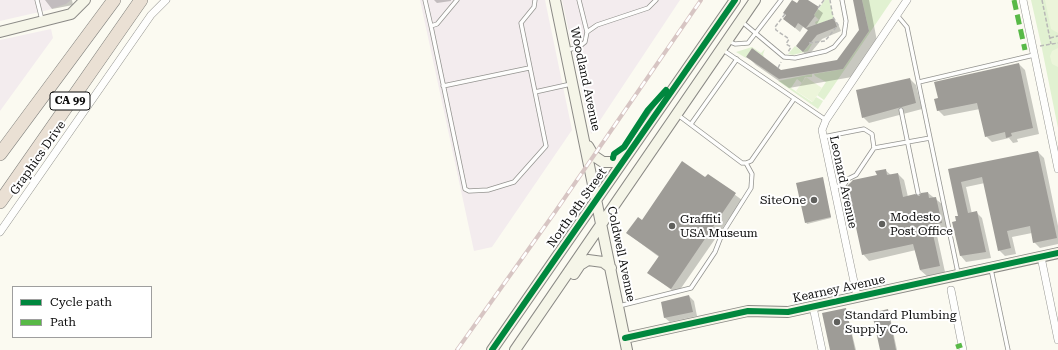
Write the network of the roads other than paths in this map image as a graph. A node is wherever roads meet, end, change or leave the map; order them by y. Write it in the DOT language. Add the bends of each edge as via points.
graph roads {
  1 [pos="37,0"];
  2 [pos="114,0"];
  3 [pos="141,0"];
  4 [pos="166,0"];
  5 [pos="425,0"];
  6 [pos="457,0"];
  7 [pos="535,0"];
  8 [pos="555,0"];
  9 [pos="579,0"];
  10 [pos="656,0"];
  11 [pos="735,0"];
  12 [pos="756,0"];
  13 [pos="781,0"];
  14 [pos="842,0"];
  15 [pos="907,0"];
  16 [pos="1023,0"];
  17 [pos="82,1"];
  18 [pos="897,15"];
  19 [pos="741,21"];
  20 [pos="42,22"];
  21 [pos="431,26"];
  22 [pos="0,32"];
  23 [pos="587,32"];
  24 [pos="756,34"];
  25 [pos="724,45"];
  26 [pos="566,50"];
  27 [pos="1034,55"];
  28 [pos="737,59"];
  29 [pos="529,68"];
  30 [pos="918,82"];
  31 [pos="573,84"];
  32 [pos="443,86"];
  33 [pos="535,92"];
  34 [pos="794,99"];
  35 [pos="901,110"];
  36 [pos="676,114"];
  37 [pos="826,120"];
  38 [pos="650,123"];
  39 [pos="691,124"];
  40 [pos="584,137"];
  41 [pos="822,137"];
  42 [pos="930,138"];
  43 [pos="907,142"];
  44 [pos="874,148"];
  45 [pos="0,154"];
  46 [pos="746,163"];
  47 [pos="589,164"];
  48 [pos="1058,169"];
  49 [pos="833,188"];
  50 [pos="918,193"];
  51 [pos="596,199"];
  52 [pos="0,202"];
  53 [pos="602,223"];
  54 [pos="0,232"];
  55 [pos="1058,252"];
  56 [pos="1041,257"];
  57 [pos="991,267"];
  58 [pos="611,268"];
  59 [pos="958,275"];
  60 [pos="951,290"];
  61 [pos="857,296"];
  62 [pos="548,302"];
  63 [pos="618,306"];
  64 [pos="813,307"];
  65 [pos="625,338"];
  66 [pos="1058,340"];
  67 [pos="492,350"];
  68 [pos="515,350"];
  69 [pos="627,350"];
  70 [pos="822,350"];
  71 [pos="963,350"];
  72 [pos="1008,350"];
  1 -- 20 [label="lane"];
  2 -- 45 [label="highway, CA 99"];
  3 -- 52 [label="highway, CA 99"];
  4 -- 54 [label="street, Graphics Drive" via="151,15"];
  5 -- 21 [label="lane"];
  6 -- 21 [label="lane" via="438,24"];
  7 -- 29 [label="lane" via="534,7 521,21"];
  8 -- 26 [label="street, Woodland Avenue"];
  9 -- 23 [label="lane"];
  10 -- 23 [label="lane" via="648,8 597,25"];
  11 -- 38 [label="street, North 9th Street"];
  12 -- 19 [label="street"];
  13 -- 24 [label="lane"];
  14 -- 24 [label="lane" via="846,21 844,35 834,47 826,51 794,58 784,57"];
  15 -- 18 [label="street, Leonard Avenue"];
  16 -- 27 [label="street"];
  17 -- 20 [label="street" via="71,14"];
  18 -- 30 [label="lane" via="907,27"];
  18 -- 37 [label="street, Leonard Avenue"];
  19 -- 24 [label="lane"];
  19 -- 25 [label="street"];
  20 -- 22 [label="street"];
  21 -- 32 [label="lane"];
  23 -- 26 [label="lane" via="585,42 579,47"];
  24 -- 25 [label="lane" via="748,43"];
  25 -- 28 [label="lane"];
  25 -- 36 [label="street"];
  26 -- 31 [label="street, Woodland Avenue"];
  27 -- 30 [label="lane"];
  27 -- 48 [label="street"];
  28 -- 34 [label="lane"];
  28 -- 39 [label="lane"];
  29 -- 32 [label="lane"];
  29 -- 33 [label="lane"];
  30 -- 42 [label="lane"];
  31 -- 33 [label="lane"];
  31 -- 40 [label="street, Woodland Avenue"];
  32 -- 33 [label="lane" via="465,189 470,191 488,190 514,182 543,152 546,146"];
  34 -- 37 [label="lane"];
  34 -- 46 [label="lane" via="751,161"];
  35 -- 43 [label="lane"];
  36 -- 39 [label="lane"];
  36 -- 53 [label="street"];
  37 -- 41 [label="street, Leonard Avenue"];
  38 -- 40 [label="street" via="625,153 612,162 603,162 594,156"];
  38 -- 51 [label="street, North 9th Street"];
  39 -- 46 [label="lane" via="742,163"];
  40 -- 47 [label="street, Woodland Avenue"];
  41 -- 44 [label="lane" via="864,129 872,134"];
  41 -- 49 [label="street, Leonard Avenue"];
  42 -- 43 [label="lane"];
  42 -- 59 [label="lane"];
  43 -- 44 [label="lane"];
  43 -- 50 [label="lane"];
  44 -- 49 [label="lane" via="856,175 848,179 844,185"];
  46 -- 63 [label="lane" via="752,174 751,188 722,234 715,252 691,288"];
  47 -- 51 [label="street, Coldwell Avenue"];
  49 -- 61 [label="street, Leonard Avenue"];
  51 -- 53 [label="street, Coldwell Avenue"];
  51 -- 67 [label="street, North 9th Street"];
  53 -- 58 [label="street, Coldwell Avenue"];
  53 -- 62 [label="street"];
  55 -- 56 [label="street, Kearney Avenue"];
  56 -- 57 [label="street, Kearney Avenue"];
  56 -- 66 [label="street"];
  57 -- 59 [label="street, Kearney Avenue"];
  57 -- 72 [label="lane"];
  58 -- 62 [label="street" via="599,260 585,261 558,297"];
  58 -- 63 [label="street, Coldwell Avenue"];
  59 -- 61 [label="street, Kearney Avenue"];
  60 -- 71 [label="street"];
  61 -- 64 [label="street, Kearney Avenue"];
  62 -- 68 [label="street"];
  63 -- 65 [label="street, Coldwell Avenue"];
  64 -- 65 [label="street, Kearney Avenue" via="782,312 748,311"];
  64 -- 70 [label="street"];
  65 -- 69 [label="street, Coldwell Avenue"];
}
